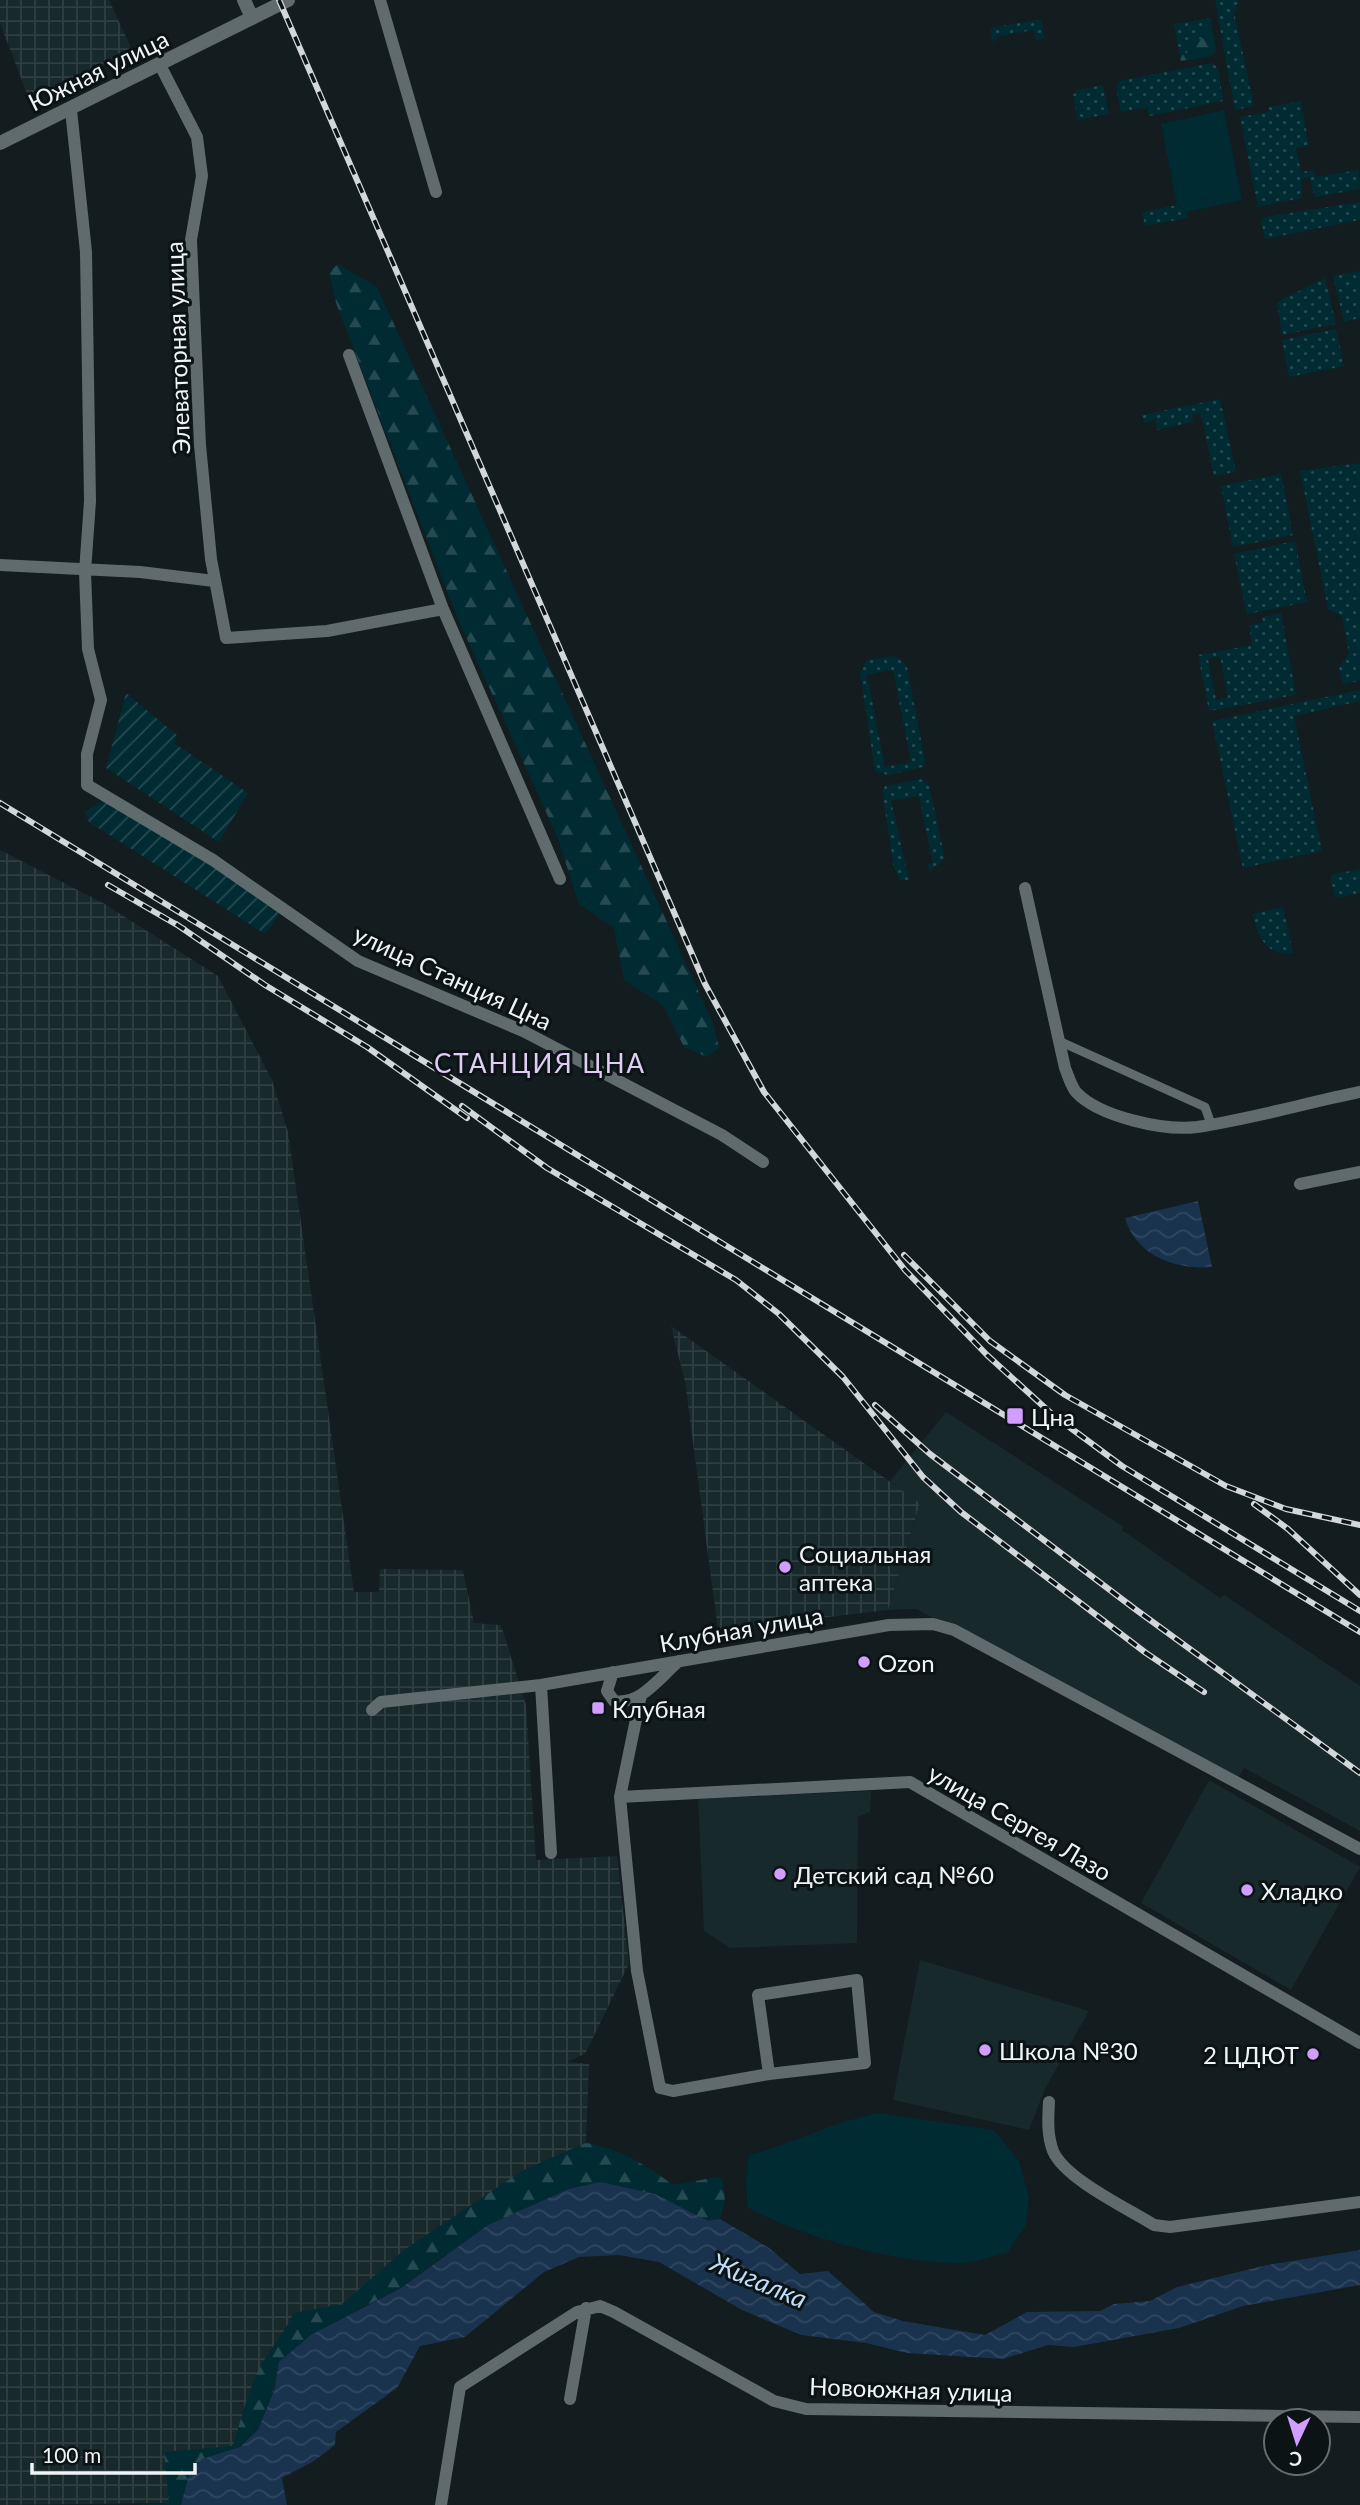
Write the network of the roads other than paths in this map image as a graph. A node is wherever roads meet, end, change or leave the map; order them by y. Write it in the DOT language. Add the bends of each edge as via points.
graph roads {
  1 [pos="244,0"];
  2 [pos="288,0"];
  3 [pos="380,0"];
  4 [pos="253,18"];
  5 [pos="160,65"];
  6 [pos="71,110"];
  7 [pos="0,143"];
  8 [pos="436,192"];
  9 [pos="349,355"];
  10 [pos="0,565"];
  11 [pos="85,572"];
  12 [pos="214,580"];
  13 [pos="443,608"];
  14 [pos="560,879"];
  15 [pos="1025,888"];
  16 [pos="1059,1041"];
  17 [pos="1360,1092"];
  18 [pos="1211,1124"];
  19 [pos="763,1162"];
  20 [pos="1360,1172"];
  21 [pos="1300,1184"];
  22 [pos="680,1661"];
  23 [pos="613,1672"];
  24 [pos="541,1685"];
  25 [pos="641,1695"];
  26 [pos="372,1710"];
  27 [pos="620,1797"];
  28 [pos="1360,1849"];
  29 [pos="551,1853"];
  30 [pos="1360,2043"];
  31 [pos="769,2074"];
  32 [pos="1049,2102"];
  33 [pos="1360,2202"];
  34 [pos="586,2308"];
  35 [pos="570,2399"];
  36 [pos="1360,2417"];
  37 [pos="441,2505"];
  1 -- 4 [label="street"];
  2 -- 4 [label="street, Южная улица"];
  3 -- 8 [label="street"];
  4 -- 5 [label="street, Южная улица"];
  5 -- 6 [label="street, Южная улица"];
  5 -- 12 [label="street, Элеваторная улица" via="197,137 202,176 191,240 200,445"];
  6 -- 7 [label="street, Южная улица"];
  6 -- 11 [label="street, улица Станция Цна" via="86,252 90,501"];
  9 -- 13 [label="street"];
  10 -- 11 [label="street"];
  11 -- 12 [label="street"];
  11 -- 19 [label="street, улица Станция Цна" via="88,649 102,700 85,771 90,789 213,860 358,961 523,1031 722,1135"];
  12 -- 13 [label="street, Элеваторная улица" via="226,638 327,631"];
  13 -- 14 [label="street"];
  15 -- 16 [label="street"];
  16 -- 18 [label="street" via="1205,1107"];
  16 -- 18 [label="street" via="1074,1090 1090,1104 1162,1126"];
  17 -- 18 [label="street"];
  20 -- 21 [label="street"];
  22 -- 23 [label="street, Клубная улица"];
  22 -- 25 [label="street"];
  22 -- 28 [label="street, Клубная улица" via="889,1625 943,1627"];
  23 -- 24 [label="street, Клубная улица"];
  23 -- 25 [label="street" via="607,1691 614,1701 627,1703"];
  24 -- 26 [label="street, Клубная улица" via="381,1702"];
  24 -- 29 [label="street"];
  25 -- 27 [label="street"];
  27 -- 30 [label="street, улица Сергея Лазо" via="910,1782"];
  27 -- 31 [label="street" via="637,1971 660,2088 673,2091"];
  31 -- 31 [label="street" via="864,2063 857,1980 758,1995"];
  32 -- 33 [label="street" via="1048,2130 1053,2151 1064,2168 1154,2225 1170,2227"];
  34 -- 35 [label="street"];
  34 -- 36 [label="street, Новоюжная улица" via="600,2306 614,2312 775,2401 806,2409"];
  34 -- 37 [label="street" via="460,2387"];
}
